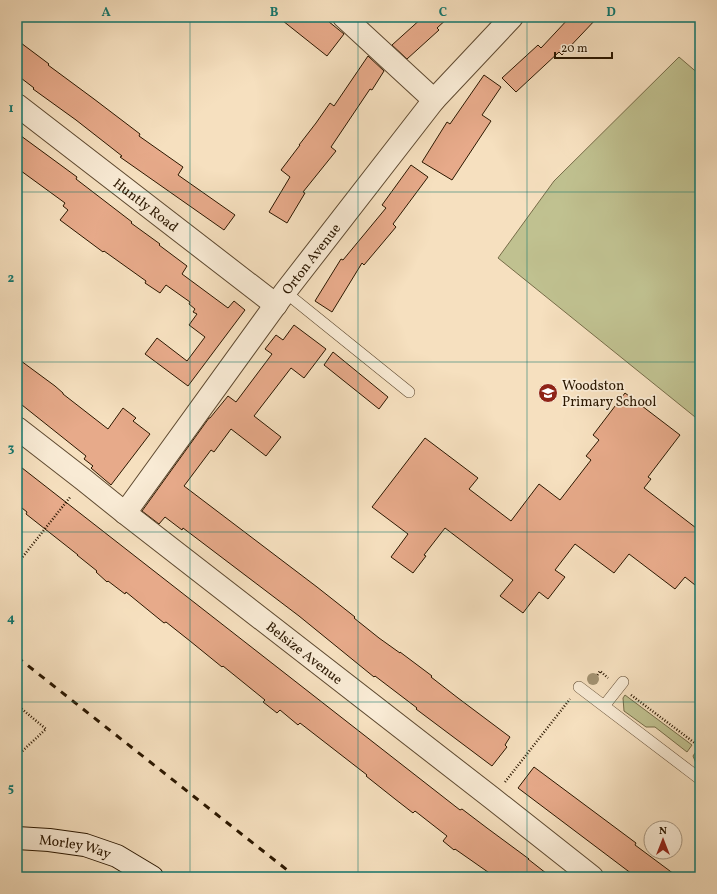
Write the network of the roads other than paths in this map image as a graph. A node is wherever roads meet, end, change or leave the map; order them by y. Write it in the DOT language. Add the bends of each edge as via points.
graph roads {
  1 [pos="344,17"];
  2 [pos="512,17"];
  3 [pos="434,100"];
  4 [pos="17,105"];
  5 [pos="280,298"];
  6 [pos="409,392"];
  7 [pos="17,428"];
  8 [pos="125,513"];
  9 [pos="621,684"];
  10 [pos="579,687"];
  11 [pos="604,706"];
  12 [pos="700,779"];
  13 [pos="17,838"];
  14 [pos="152,877"];
  15 [pos="592,877"];
  1 -- 3 [label="street"];
  2 -- 3 [label="street, Orton Avenue"];
  3 -- 5 [label="street, Orton Avenue"];
  4 -- 5 [label="street, Huntly Road"];
  5 -- 6 [label="lane"];
  5 -- 8 [label="street, Orton Avenue"];
  7 -- 8 [label="street, Belsize Avenue"];
  8 -- 15 [label="street, Belsize Avenue"];
  9 -- 11 [label="lane"];
  10 -- 11 [label="lane"];
  11 -- 12 [label="lane"];
  13 -- 14 [label="street, Morley Way" via="85,845 117,856"];
}
